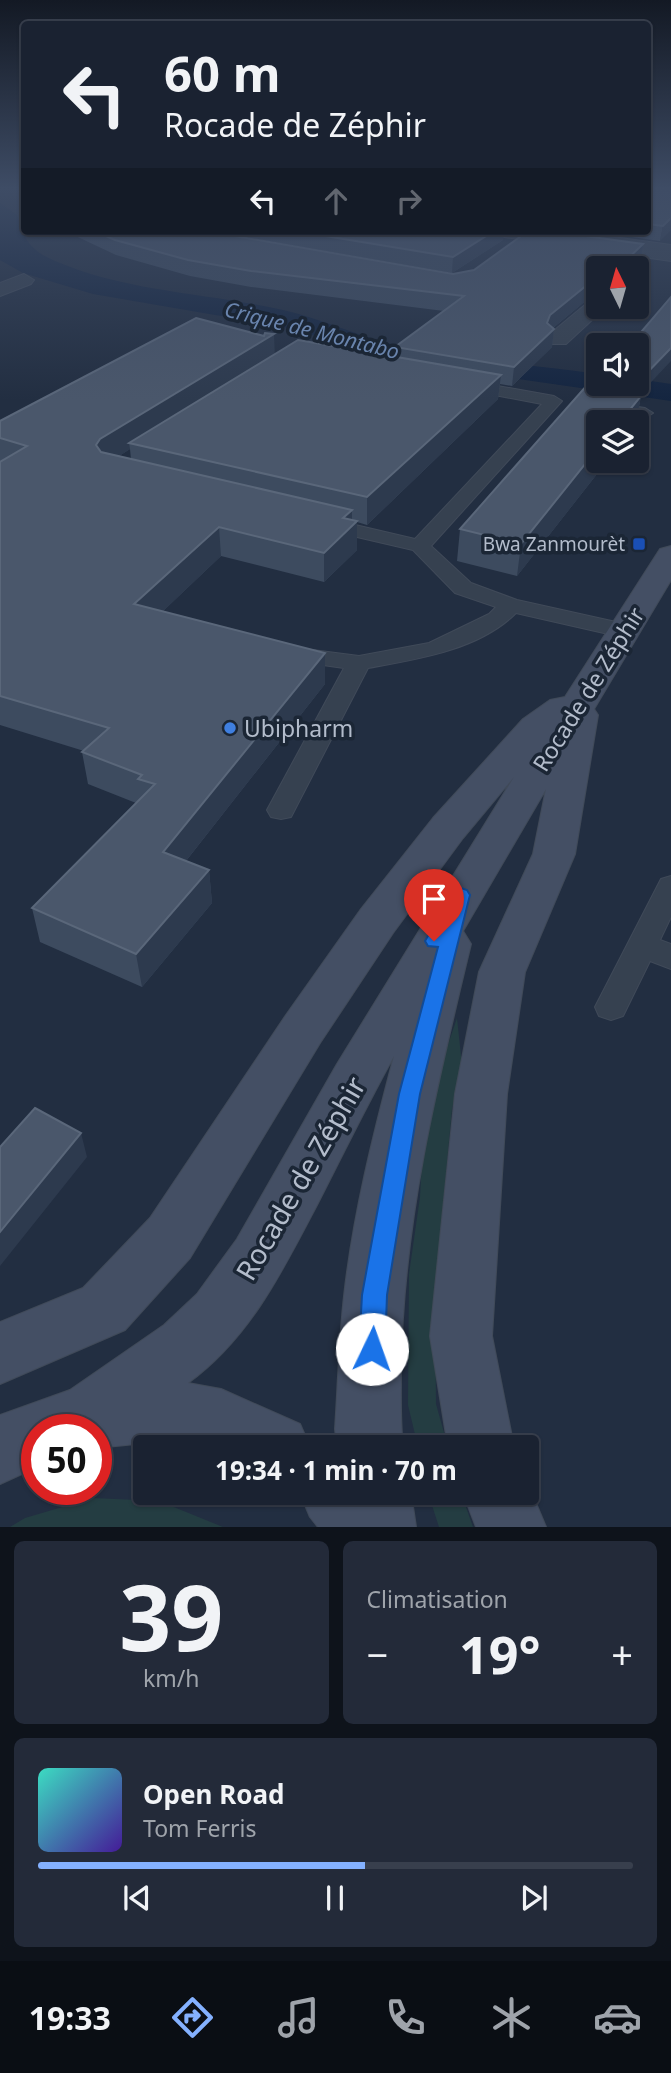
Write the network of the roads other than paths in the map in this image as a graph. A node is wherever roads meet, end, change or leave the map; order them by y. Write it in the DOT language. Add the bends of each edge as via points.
graph roads {
  1 [pos="24,280"];
  2 [pos="0,290"];
  3 [pos="586,314"];
  4 [pos="558,338"];
  5 [pos="445,381"];
  6 [pos="567,402"];
  7 [pos="624,410"];
  8 [pos="299,517"];
  9 [pos="419,546"];
  10 [pos="671,555"];
  11 [pos="511,605"];
  12 [pos="626,631"];
  13 [pos="266,647"];
  14 [pos="359,663"];
  15 [pos="585,693"];
  16 [pos="281,810"];
  17 [pos="671,887"];
  18 [pos="461,895"];
  19 [pos="657,951"];
  20 [pos="611,1007"];
  21 [pos="0,1353"];
  22 [pos="77,1414"];
  23 [pos="112,1417"];
  24 [pos="250,1435"];
  25 [pos="369,1435"];
  26 [pos="479,1435"];
  27 [pos="21,1442"];
  28 [pos="0,1451"];
  29 [pos="344,1505"];
  30 [pos="378,1505"];
  31 [pos="502,1505"];
  32 [pos="362,1527"];
  33 [pos="381,1527"];
  34 [pos="511,1527"];
  1 -- 2 [label="street"];
  3 -- 4 [label="street"];
  5 -- 6 [label="lane"];
  6 -- 7 [label="lane"];
  6 -- 9 [label="lane"];
  8 -- 9 [label="lane"];
  9 -- 11 [label="lane" via="463,588"];
  10 -- 12 [label="main road, Rocade de Zéphir"];
  11 -- 12 [label="lane"];
  11 -- 14 [label="lane" via="497,619 435,649"];
  12 -- 15 [label="main road, Rocade de Zéphir"];
  13 -- 14 [label="lane"];
  14 -- 16 [label="lane"];
  15 -- 18 [label="main road, Rocade de Zéphir"];
  15 -- 21 [label="main road" via="536,727 448,828 377,921 170,1238 104,1309"];
  15 -- 26 [label="main road" via="554,854 502,972 481,1094 461,1336"];
  17 -- 19 [label="lane"];
  18 -- 22 [label="main road, Rocade de Zéphir" via="258,1259 218,1315 186,1347"];
  18 -- 25 [label="main road, Rocade de Zéphir" via="410,1094 387,1215 374,1295"];
  19 -- 20 [label="lane"];
  23 -- 24 [label="main road" via="156,1410 220,1421"];
  27 -- 28 [label="main road"];
  29 -- 32 [label="main road"];
  30 -- 33 [label="main road"];
  31 -- 34 [label="main road"];
}
